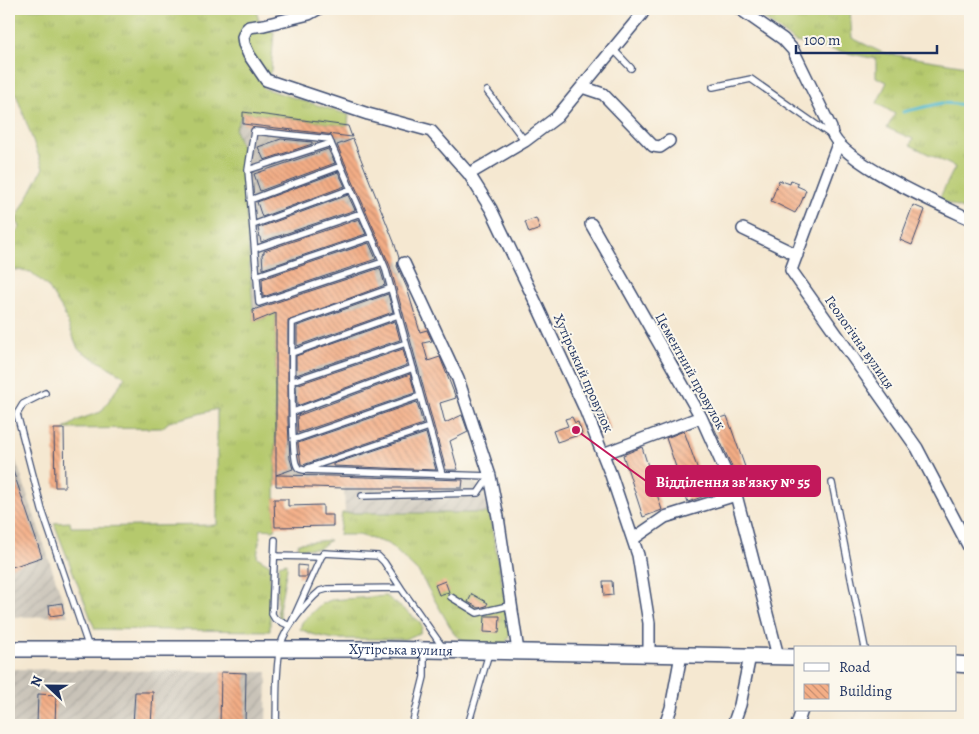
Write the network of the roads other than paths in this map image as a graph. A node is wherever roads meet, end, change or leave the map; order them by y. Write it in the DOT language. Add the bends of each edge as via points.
graph roads {
  1 [pos="318,9"];
  2 [pos="644,9"];
  3 [pos="740,9"];
  4 [pos="613,49"];
  5 [pos="631,68"];
  6 [pos="582,87"];
  7 [pos="713,87"];
  8 [pos="487,91"];
  9 [pos="834,139"];
  10 [pos="525,141"];
  11 [pos="669,141"];
  12 [pos="331,143"];
  13 [pos="341,166"];
  14 [pos="248,170"];
  15 [pos="469,174"];
  16 [pos="351,189"];
  17 [pos="250,200"];
  18 [pos="362,213"];
  19 [pos="970,219"];
  20 [pos="591,224"];
  21 [pos="253,225"];
  22 [pos="744,229"];
  23 [pos="372,237"];
  24 [pos="255,249"];
  25 [pos="797,255"];
  26 [pos="383,262"];
  27 [pos="404,263"];
  28 [pos="256,276"];
  29 [pos="391,288"];
  30 [pos="398,315"];
  31 [pos="406,343"];
  32 [pos="292,353"];
  33 [pos="413,368"];
  34 [pos="292,382"];
  35 [pos="45,393"];
  36 [pos="420,396"];
  37 [pos="293,412"];
  38 [pos="701,417"];
  39 [pos="428,427"];
  40 [pos="294,440"];
  41 [pos="603,454"];
  42 [pos="304,470"];
  43 [pos="442,474"];
  44 [pos="490,476"];
  45 [pos="832,483"];
  46 [pos="736,495"];
  47 [pos="362,496"];
  48 [pos="633,539"];
  49 [pos="274,540"];
  50 [pos="970,548"];
  51 [pos="274,556"];
  52 [pos="320,557"];
  53 [pos="402,588"];
  54 [pos="451,597"];
  55 [pos="512,605"];
  56 [pos="290,626"];
  57 [pos="865,646"];
  58 [pos="9,649"];
  59 [pos="90,650"];
  60 [pos="280,650"];
  61 [pos="424,650"];
  62 [pos="445,651"];
  63 [pos="489,651"];
  64 [pos="518,651"];
  65 [pos="649,654"];
  66 [pos="681,654"];
  67 [pos="750,656"];
  68 [pos="778,656"];
  69 [pos="794,656"];
  70 [pos="956,664"];
  71 [pos="970,665"];
  72 [pos="801,712"];
  73 [pos="276,725"];
  74 [pos="412,725"];
  75 [pos="468,725"];
  76 [pos="665,725"];
  77 [pos="733,725"];
  78 [pos="797,725"];
  1 -- 15 [label="street, Хутірський провулок" via="246,30 244,44 266,80 431,131"];
  2 -- 4 [label="street"];
  3 -- 9 [label="street" via="793,50"];
  4 -- 5 [label="lane"];
  4 -- 6 [label="street"];
  6 -- 10 [label="street" via="557,117"];
  6 -- 11 [label="street" via="603,94 653,146 660,147"];
  7 -- 9 [label="lane" via="751,79"];
  8 -- 10 [label="lane"];
  9 -- 19 [label="street" via="854,158 911,192"];
  9 -- 25 [label="street, Геологічна вулиця"];
  10 -- 15 [label="street"];
  12 -- 13 [label="lane"];
  12 -- 14 [label="lane"];
  12 -- 14 [label="lane" via="329,139 254,131"];
  13 -- 16 [label="lane"];
  13 -- 17 [label="lane"];
  14 -- 17 [label="lane"];
  15 -- 41 [label="street, Хутірський провулок" via="491,210 535,300"];
  16 -- 18 [label="lane"];
  16 -- 21 [label="lane"];
  17 -- 21 [label="lane"];
  18 -- 23 [label="lane"];
  18 -- 24 [label="lane"];
  20 -- 38 [label="street, Цементний провулок"];
  21 -- 24 [label="lane"];
  22 -- 25 [label="street"];
  23 -- 26 [label="lane"];
  23 -- 28 [label="lane"];
  24 -- 28 [label="lane"];
  25 -- 50 [label="street, Геологічна вулиця" via="791,270 918,448"];
  26 -- 28 [label="lane" via="259,303"];
  26 -- 29 [label="lane"];
  27 -- 44 [label="street" via="458,379"];
  29 -- 30 [label="lane"];
  29 -- 32 [label="lane" via="292,322"];
  30 -- 31 [label="lane"];
  30 -- 32 [label="lane"];
  31 -- 33 [label="lane"];
  31 -- 34 [label="lane"];
  32 -- 34 [label="lane"];
  33 -- 36 [label="lane"];
  33 -- 37 [label="lane"];
  34 -- 37 [label="lane"];
  35 -- 59 [label="lane" via="23,404 17,414 42,510"];
  36 -- 39 [label="lane"];
  36 -- 40 [label="lane"];
  37 -- 40 [label="lane"];
  38 -- 41 [label="street"];
  38 -- 46 [label="street, Цементний провулок"];
  39 -- 42 [label="lane"];
  39 -- 43 [label="lane"];
  40 -- 42 [label="lane" via="296,465"];
  41 -- 48 [label="street, Хутірський провулок"];
  42 -- 43 [label="lane"];
  43 -- 44 [label="lane"];
  44 -- 47 [label="lane" via="478,493"];
  44 -- 55 [label="street"];
  45 -- 57 [label="lane"];
  46 -- 48 [label="street" via="665,517"];
  46 -- 68 [label="street, Цементний провулок"];
  48 -- 65 [label="street, Хутірський провулок" via="648,624"];
  49 -- 51 [label="lane"];
  51 -- 52 [label="lane"];
  51 -- 56 [label="lane" via="272,614"];
  52 -- 53 [label="lane" via="324,553 378,556"];
  52 -- 56 [label="lane"];
  53 -- 56 [label="lane" via="327,588 320,591"];
  53 -- 62 [label="lane"];
  54 -- 55 [label="lane" via="477,613"];
  55 -- 64 [label="street"];
  56 -- 60 [label="lane"];
  58 -- 59 [label="main road, Хутірська вулиця"];
  59 -- 60 [label="main road, Хутірська вулиця"];
  60 -- 61 [label="main road, Хутірська вулиця"];
  60 -- 73 [label="lane"];
  61 -- 62 [label="main road, Хутірська вулиця"];
  61 -- 74 [label="lane" via="424,677"];
  62 -- 63 [label="main road, Хутірська вулиця"];
  63 -- 64 [label="main road, Хутірська вулиця"];
  63 -- 75 [label="lane"];
  64 -- 65 [label="main road, Хутірська вулиця"];
  65 -- 66 [label="main road, Хутірська вулиця"];
  66 -- 67 [label="main road, Хутірська вулиця"];
  66 -- 76 [label="street"];
  67 -- 68 [label="main road, Хутірська вулиця"];
  67 -- 77 [label="street"];
  68 -- 69 [label="main road, Хутірська вулиця"];
  70 -- 71 [label="main road"];
  72 -- 78 [label="street"];
}
